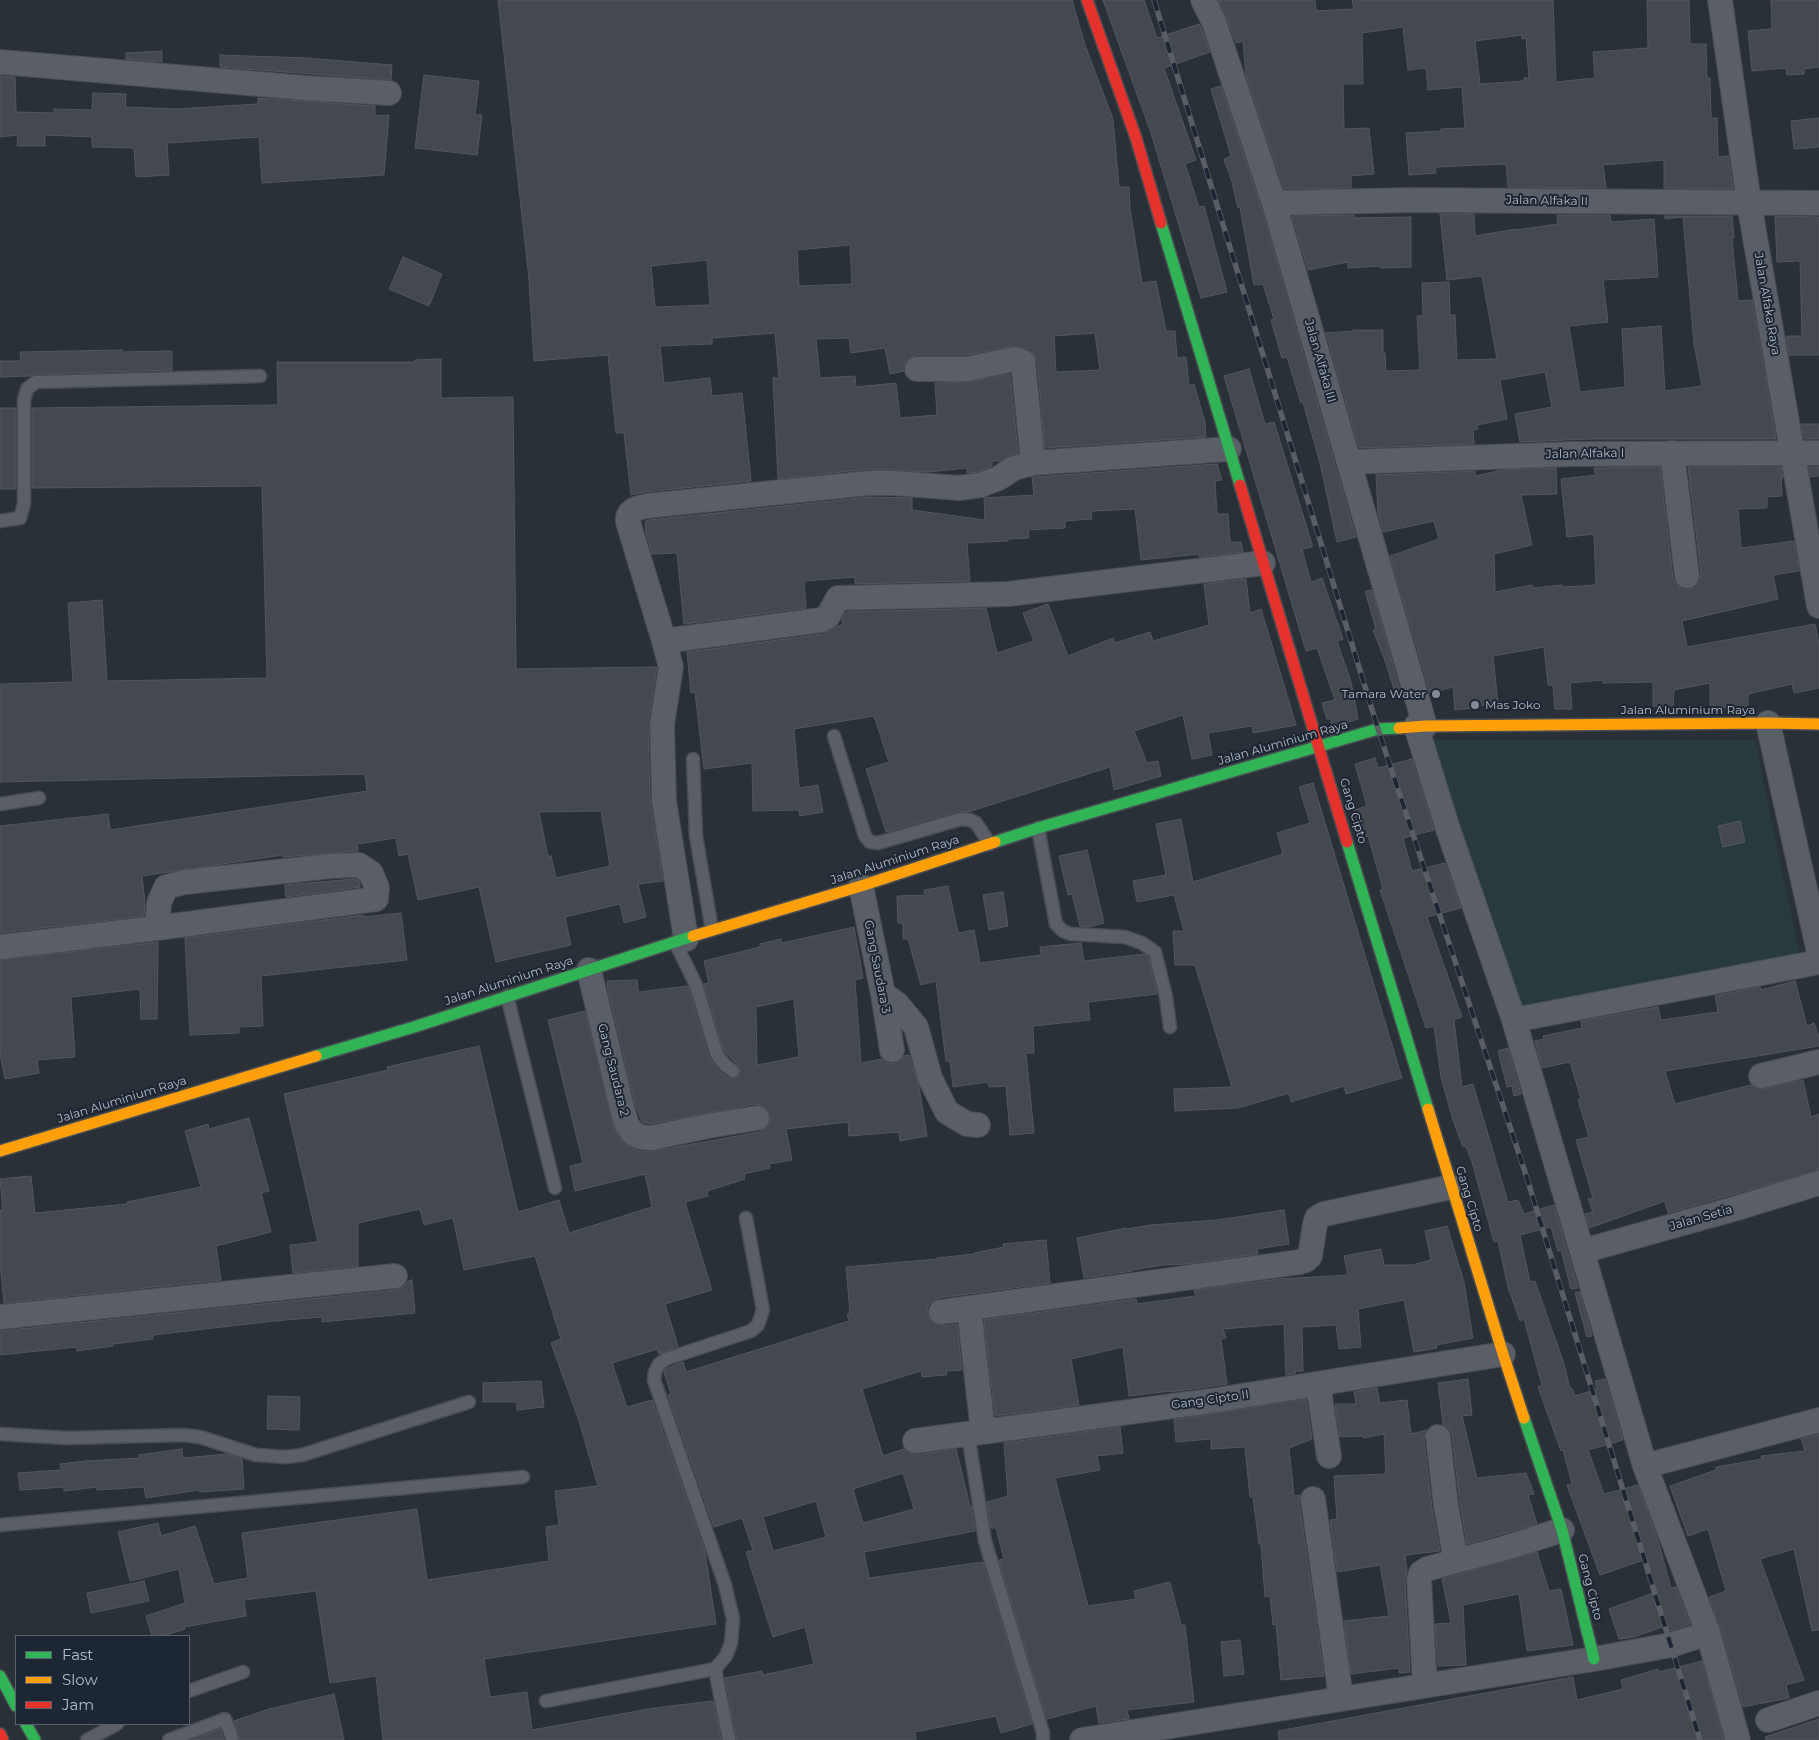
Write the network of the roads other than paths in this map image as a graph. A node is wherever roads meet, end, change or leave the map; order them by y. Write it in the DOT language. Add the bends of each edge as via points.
graph roads {
  1 [pos="1087,0"];
  2 [pos="1203,0"];
  3 [pos="1720,0"];
  4 [pos="0,62"];
  5 [pos="389,93"];
  6 [pos="1748,203"];
  7 [pos="1819,203"];
  8 [pos="1274,204"];
  9 [pos="917,369"];
  10 [pos="260,376"];
  11 [pos="1229,449"];
  12 [pos="1672,453"];
  13 [pos="1794,453"];
  14 [pos="1819,453"];
  15 [pos="1350,462"];
  16 [pos="1033,463"];
  17 [pos="0,521"];
  18 [pos="1263,562"];
  19 [pos="1688,576"];
  20 [pos="1819,606"];
  21 [pos="664,641"];
  22 [pos="1768,723"];
  23 [pos="1819,724"];
  24 [pos="1421,726"];
  25 [pos="834,736"];
  26 [pos="1320,747"];
  27 [pos="694,759"];
  28 [pos="39,798"];
  29 [pos="0,804"];
  30 [pos="1038,828"];
  31 [pos="990,844"];
  32 [pos="861,886"];
  33 [pos="1816,927"];
  34 [pos="157,928"];
  35 [pos="712,930"];
  36 [pos="681,940"];
  37 [pos="0,947"];
  38 [pos="1819,952"];
  39 [pos="1819,962"];
  40 [pos="589,970"];
  41 [pos="883,994"];
  42 [pos="506,996"];
  43 [pos="1514,1020"];
  44 [pos="1170,1026"];
  45 [pos="892,1050"];
  46 [pos="1819,1062"];
  47 [pos="733,1071"];
  48 [pos="1761,1076"];
  49 [pos="757,1118"];
  50 [pos="978,1125"];
  51 [pos="0,1151"];
  52 [pos="1819,1183"];
  53 [pos="1451,1187"];
  54 [pos="555,1188"];
  55 [pos="746,1218"];
  56 [pos="1583,1251"];
  57 [pos="395,1276"];
  58 [pos="970,1308"];
  59 [pos="941,1312"];
  60 [pos="0,1317"];
  61 [pos="1503,1354"];
  62 [pos="1318,1384"];
  63 [pos="469,1402"];
  64 [pos="1819,1420"];
  65 [pos="975,1433"];
  66 [pos="0,1434"];
  67 [pos="1438,1438"];
  68 [pos="915,1441"];
  69 [pos="1329,1456"];
  70 [pos="1646,1466"];
  71 [pos="523,1477"];
  72 [pos="1313,1499"];
  73 [pos="0,1525"];
  74 [pos="1562,1530"];
  75 [pos="1456,1560"];
  76 [pos="1708,1633"];
  77 [pos="1594,1659"];
  78 [pos="715,1669"];
  79 [pos="244,1672"];
  80 [pos="0,1676"];
  81 [pos="1426,1685"];
  82 [pos="190,1691"];
  83 [pos="1341,1698"];
  84 [pos="546,1701"];
  85 [pos="1819,1703"];
  86 [pos="15,1704"];
  87 [pos="1768,1720"];
  88 [pos="27,1725"];
  89 [pos="115,1725"];
  90 [pos="0,1734"];
  91 [pos="232,1737"];
  92 [pos="3,1740"];
  93 [pos="35,1740"];
  94 [pos="87,1740"];
  95 [pos="169,1740"];
  96 [pos="729,1740"];
  97 [pos="1043,1740"];
  98 [pos="1082,1740"];
  99 [pos="1738,1740"];
  1 -- 11 [label="main road, Gang Cipto" via="1136,138"];
  2 -- 8 [label="street, Jalan Alfaka III" via="1214,22"];
  3 -- 6 [label="street, Jalan Alfaka Raya"];
  4 -- 5 [label="street"];
  6 -- 7 [label="street, Jalan Alfaka II"];
  6 -- 8 [label="street, Jalan Alfaka II" via="1413,200"];
  6 -- 13 [label="street, Jalan Alfaka Raya"];
  8 -- 15 [label="street, Jalan Alfaka III"];
  9 -- 16 [label="street" via="967,369 1015,359 1023,362"];
  10 -- 17 [label="lane" via="36,382 27,389 24,400 24,504 20,518"];
  11 -- 16 [label="street"];
  11 -- 18 [label="main road, Gang Cipto"];
  12 -- 13 [label="street, Jalan Alfaka I"];
  12 -- 15 [label="street, Jalan Alfaka I"];
  12 -- 19 [label="street"];
  13 -- 14 [label="street, Jalan Alfaka I"];
  13 -- 20 [label="street, Jalan Alfaka Raya"];
  15 -- 24 [label="street, Jalan Alfaka III"];
  16 -- 21 [label="street" via="1014,468 981,485 959,488 869,483 635,509 628,516 628,522"];
  18 -- 21 [label="street" via="1008,594 838,598 828,616 821,620"];
  18 -- 26 [label="main road, Gang Cipto"];
  21 -- 36 [label="street" via="671,667 662,724 664,801"];
  22 -- 23 [label="main road, Jalan Aluminium Raya"];
  22 -- 24 [label="main road, Jalan Aluminium Raya"];
  22 -- 33 [label="street"];
  24 -- 26 [label="main road, Jalan Aluminium Raya" via="1378,729"];
  24 -- 43 [label="street, Jalan Alfaka III" via="1448,829"];
  25 -- 31 [label="lane" via="865,836 870,842 878,843 962,819 976,822"];
  26 -- 30 [label="main road, Jalan Aluminium Raya"];
  26 -- 53 [label="main road, Gang Cipto"];
  27 -- 35 [label="lane" via="696,836"];
  28 -- 29 [label="lane"];
  30 -- 31 [label="main road, Jalan Aluminium Raya"];
  30 -- 44 [label="lane" via="1056,924 1070,934 1125,937 1155,952"];
  31 -- 32 [label="main road, Jalan Aluminium Raya"];
  32 -- 35 [label="main road, Jalan Aluminium Raya"];
  32 -- 41 [label="street, Gang Saudara 3"];
  33 -- 38 [label="street"];
  34 -- 34 [label="street" via="376,899 377,888 371,873 359,865 185,882 166,887 159,903"];
  34 -- 37 [label="street"];
  35 -- 36 [label="main road, Jalan Aluminium Raya"];
  36 -- 40 [label="main road, Jalan Aluminium Raya"];
  36 -- 47 [label="lane" via="717,1055"];
  39 -- 43 [label="street"];
  40 -- 42 [label="main road, Jalan Aluminium Raya"];
  40 -- 49 [label="street, Gang Saudara 2" via="622,1108 633,1133 651,1138"];
  41 -- 45 [label="street, Gang Saudara 3"];
  41 -- 50 [label="street" via="897,1004 916,1027 930,1078 948,1112 966,1124"];
  42 -- 51 [label="main road, Jalan Aluminium Raya" via="404,1030"];
  42 -- 54 [label="lane"];
  43 -- 56 [label="street, Jalan Alfaka III"];
  46 -- 48 [label="street"];
  52 -- 56 [label="street, Jalan Setia"];
  53 -- 58 [label="street" via="1324,1214 1317,1218 1315,1224 1310,1256 1299,1262"];
  53 -- 61 [label="main road, Gang Cipto"];
  55 -- 78 [label="lane" via="763,1310 758,1325 751,1331 666,1360 655,1372 654,1380 725,1585 733,1619 731,1643 726,1656"];
  56 -- 70 [label="street, Jalan Alfaka III"];
  57 -- 60 [label="street"];
  58 -- 59 [label="street"];
  58 -- 65 [label="street"];
  61 -- 62 [label="street, Gang Cipto II"];
  61 -- 74 [label="main road, Gang Cipto"];
  62 -- 65 [label="street, Gang Cipto II"];
  62 -- 69 [label="street"];
  63 -- 66 [label="lane" via="302,1455 286,1457 256,1455 200,1437 183,1435 68,1438"];
  64 -- 70 [label="street"];
  65 -- 68 [label="street, Gang Cipto II"];
  65 -- 97 [label="lane" via="985,1541"];
  67 -- 75 [label="street"];
  70 -- 76 [label="street, Jalan Alfaka III"];
  71 -- 73 [label="lane"];
  72 -- 83 [label="street"];
  74 -- 75 [label="street"];
  74 -- 77 [label="main road, Gang Cipto"];
  75 -- 81 [label="street" via="1427,1569 1419,1580"];
  76 -- 77 [label="street" via="1671,1645"];
  76 -- 99 [label="street, Jalan Alfaka III"];
  77 -- 81 [label="street"];
  78 -- 84 [label="lane"];
  78 -- 96 [label="lane"];
  79 -- 82 [label="lane"];
  80 -- 86 [label="main road"];
  81 -- 83 [label="street"];
  83 -- 98 [label="street"];
  85 -- 87 [label="street"];
  88 -- 93 [label="main road"];
  89 -- 94 [label="lane"];
  90 -- 92 [label="main road"];
  91 -- 95 [label="lane" via="225,1719"];
}
